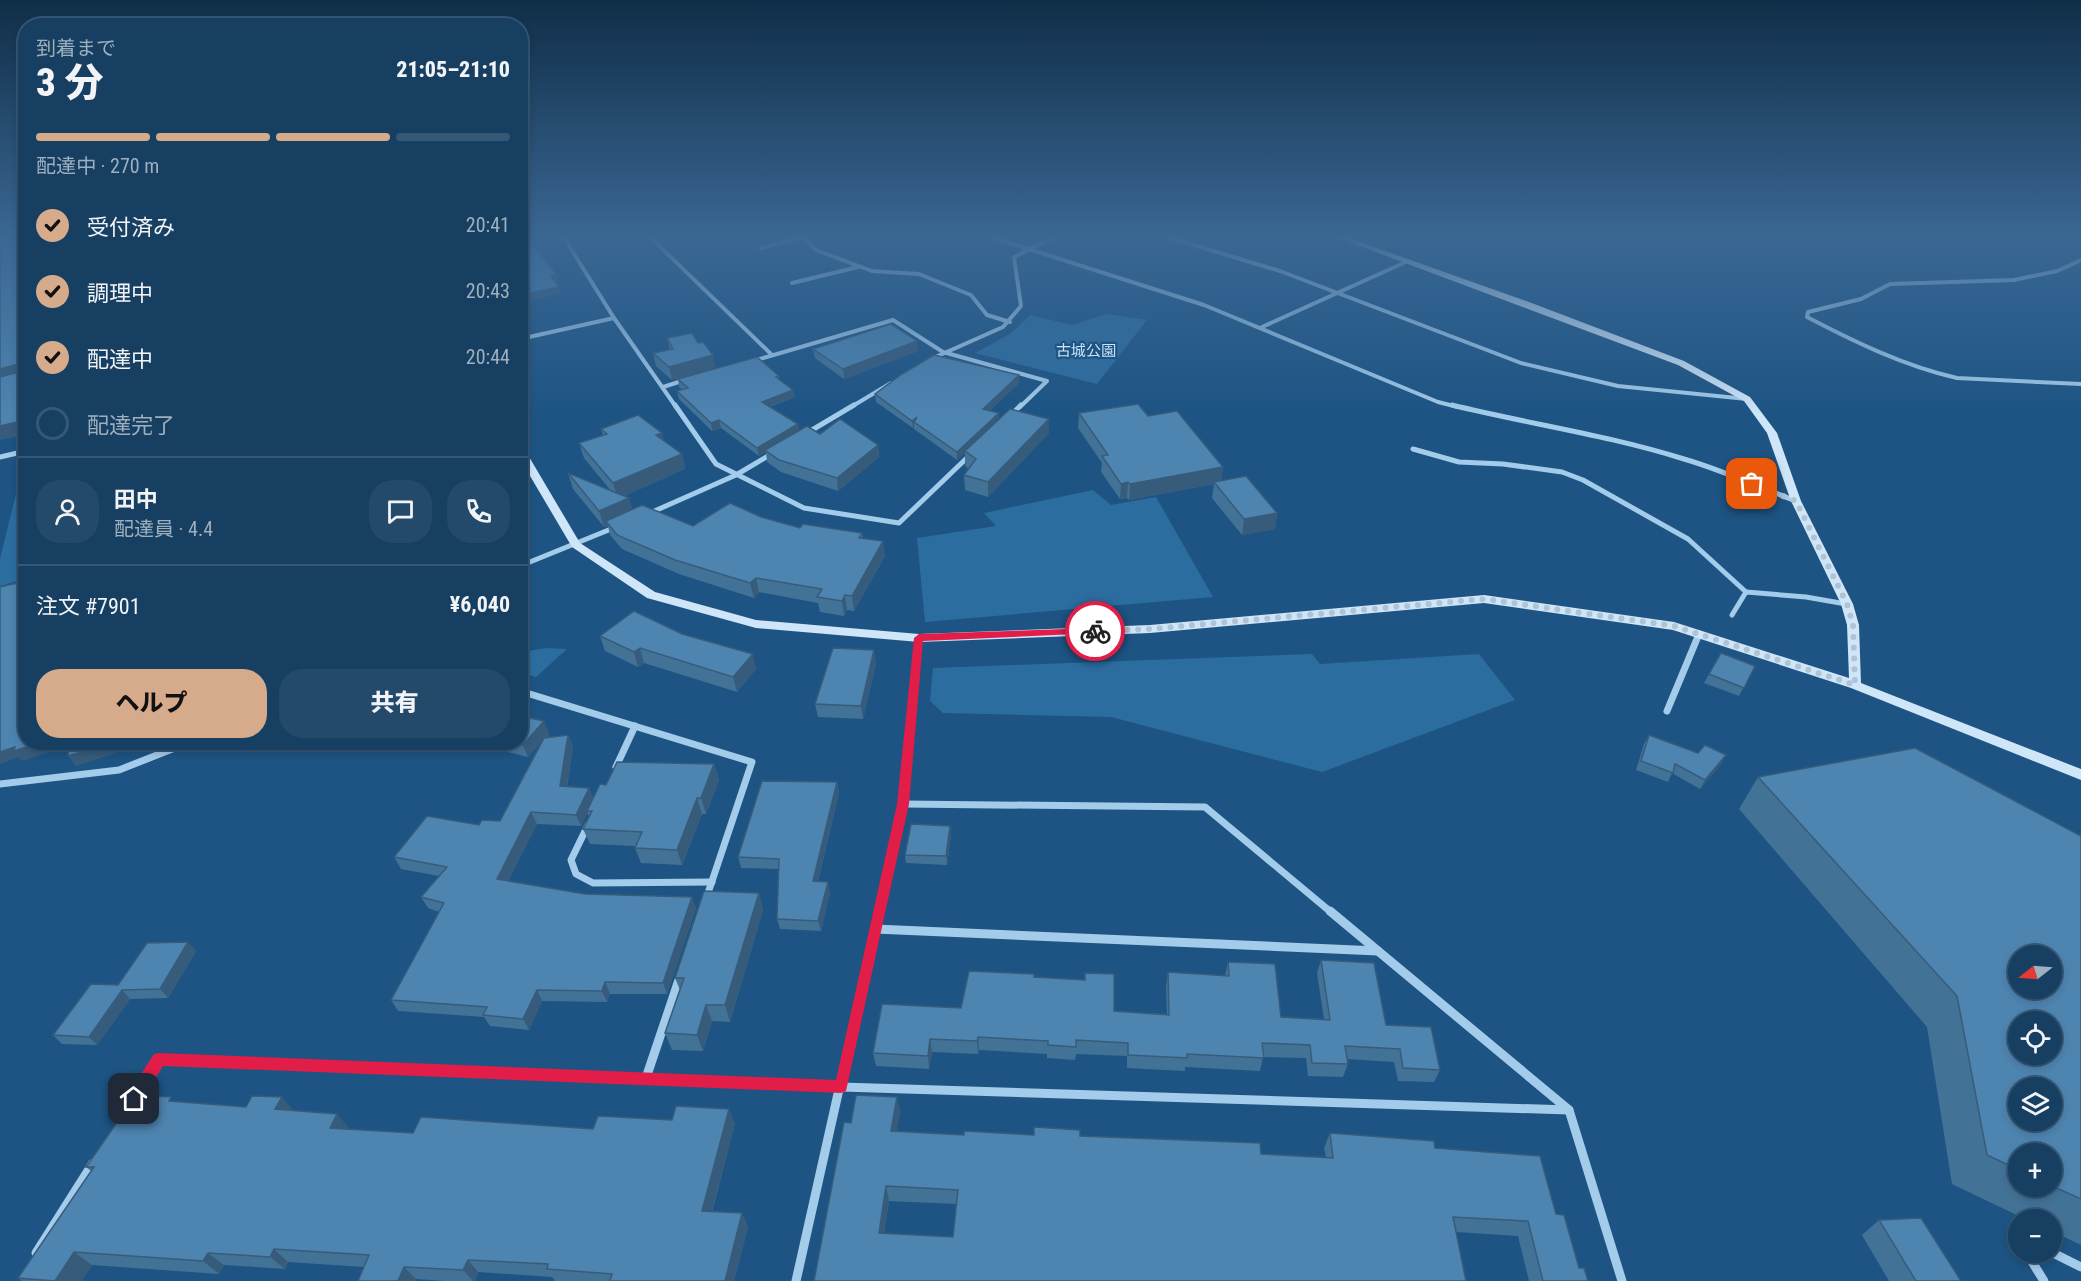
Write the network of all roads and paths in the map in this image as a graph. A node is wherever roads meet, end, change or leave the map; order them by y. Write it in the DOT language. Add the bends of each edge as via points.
graph roads {
  1 [pos="600,296"];
  2 [pos="712,296"];
  3 [pos="972,296"];
  4 [pos="1020,296"];
  5 [pos="1174,296"];
  6 [pos="1335,296"];
  7 [pos="1344,296"];
  8 [pos="1501,296"];
  9 [pos="1867,296"];
  10 [pos="614,318"];
  11 [pos="1010,322"];
  12 [pos="1262,327"];
  13 [pos="528,337"];
  14 [pos="943,352"];
  15 [pos="772,355"];
  16 [pos="750,361"];
  17 [pos="923,364"];
  18 [pos="696,377"];
  19 [pos="894,381"];
  20 [pos="2081,384"];
  21 [pos="663,387"];
  22 [pos="1747,399"];
  23 [pos="1006,420"];
  24 [pos="805,434"];
  25 [pos="1413,449"];
  26 [pos="776,451"];
  27 [pos="973,452"];
  28 [pos="18,453"];
  29 [pos="0,457"];
  30 [pos="528,464"];
  31 [pos="736,475"];
  32 [pos="1796,501"];
  33 [pos="640,517"];
  34 [pos="619,526"];
  35 [pos="576,545"];
  36 [pos="528,563"];
  37 [pos="1746,592"];
  38 [pos="1847,604"];
  39 [pos="1732,615"];
  40 [pos="1699,634"];
  41 [pos="919,638"];
  42 [pos="1855,685"];
  43 [pos="528,693"];
  44 [pos="1667,711"];
  45 [pos="635,726"];
  46 [pos="170,750"];
  47 [pos="2081,775"];
  48 [pos="610,778"];
  49 [pos="0,784"];
  50 [pos="903,804"];
  51 [pos="591,819"];
  52 [pos="711,882"];
  53 [pos="704,904"];
  54 [pos="875,930"];
  55 [pos="1378,951"];
  56 [pos="682,969"];
  57 [pos="646,1078"];
  58 [pos="841,1087"];
  59 [pos="127,1110"];
  60 [pos="1569,1110"];
  61 [pos="101,1150"];
  62 [pos="2062,1257"];
  63 [pos="31,1261"];
  64 [pos="2033,1263"];
  65 [pos="2081,1266"];
  66 [pos="796,1281"];
  67 [pos="1622,1281"];
  68 [pos="2044,1281"];
  1 -- 10 [label="street"];
  2 -- 15 [label="street"];
  3 -- 11 [label="street" via="987,315"];
  4 -- 11 [label="street" via="1021,306"];
  5 -- 12 [label="street"];
  6 -- 12 [label="street"];
  7 -- 22 [label="street" via="1521,363 1618,386"];
  8 -- 22 [label="street" via="1681,363"];
  9 -- 20 [label="street" via="1808,312 1807,317 1845,337 1939,375"];
  10 -- 13 [label="street"];
  10 -- 21 [label="street"];
  11 -- 14 [label="street"];
  12 -- 32 [label="street" via="1438,402 1685,459"];
  14 -- 15 [label="street" via="893,320"];
  14 -- 17 [label="street"];
  14 -- 23 [label="street" via="1047,381"];
  15 -- 16 [label="street"];
  18 -- 21 [label="street"];
  19 -- 24 [label="street"];
  21 -- 31 [label="street" via="716,464"];
  22 -- 32 [label="street" via="1772,433"];
  25 -- 37 [label="street" via="1459,462 1562,472 1583,480 1688,539"];
  26 -- 31 [label="street"];
  27 -- 31 [label="street" via="899,523 804,508"];
  28 -- 29 [label="street"];
  30 -- 35 [label="street"];
  31 -- 33 [label="street"];
  32 -- 38 [label="street"];
  34 -- 35 [label="street"];
  35 -- 36 [label="street"];
  35 -- 41 [label="street" via="651,595 756,624"];
  37 -- 38 [label="street"];
  37 -- 39 [label="street"];
  38 -- 42 [label="street" via="1853,625"];
  40 -- 41 [label="street" via="1674,626 1484,599 1150,629"];
  40 -- 42 [label="street"];
  40 -- 44 [label="street"];
  41 -- 50 [label="street"];
  42 -- 47 [label="street"];
  43 -- 45 [label="street"];
  45 -- 48 [label="street"];
  45 -- 52 [label="street" via="752,762"];
  46 -- 49 [label="street" via="119,770"];
  50 -- 54 [label="street"];
  50 -- 55 [label="street" via="1205,807"];
  51 -- 52 [label="street" via="571,860 576,873 593,883"];
  52 -- 53 [label="street"];
  54 -- 55 [label="street"];
  54 -- 58 [label="street"];
  55 -- 60 [label="street"];
  56 -- 57 [label="street"];
  57 -- 58 [label="street"];
  57 -- 59 [label="street" via="159,1059"];
  58 -- 60 [label="street"];
  58 -- 66 [label="street"];
  60 -- 67 [label="street"];
  61 -- 63 [label="street"];
  62 -- 65 [label="street"];
  64 -- 68 [label="street"];
}
